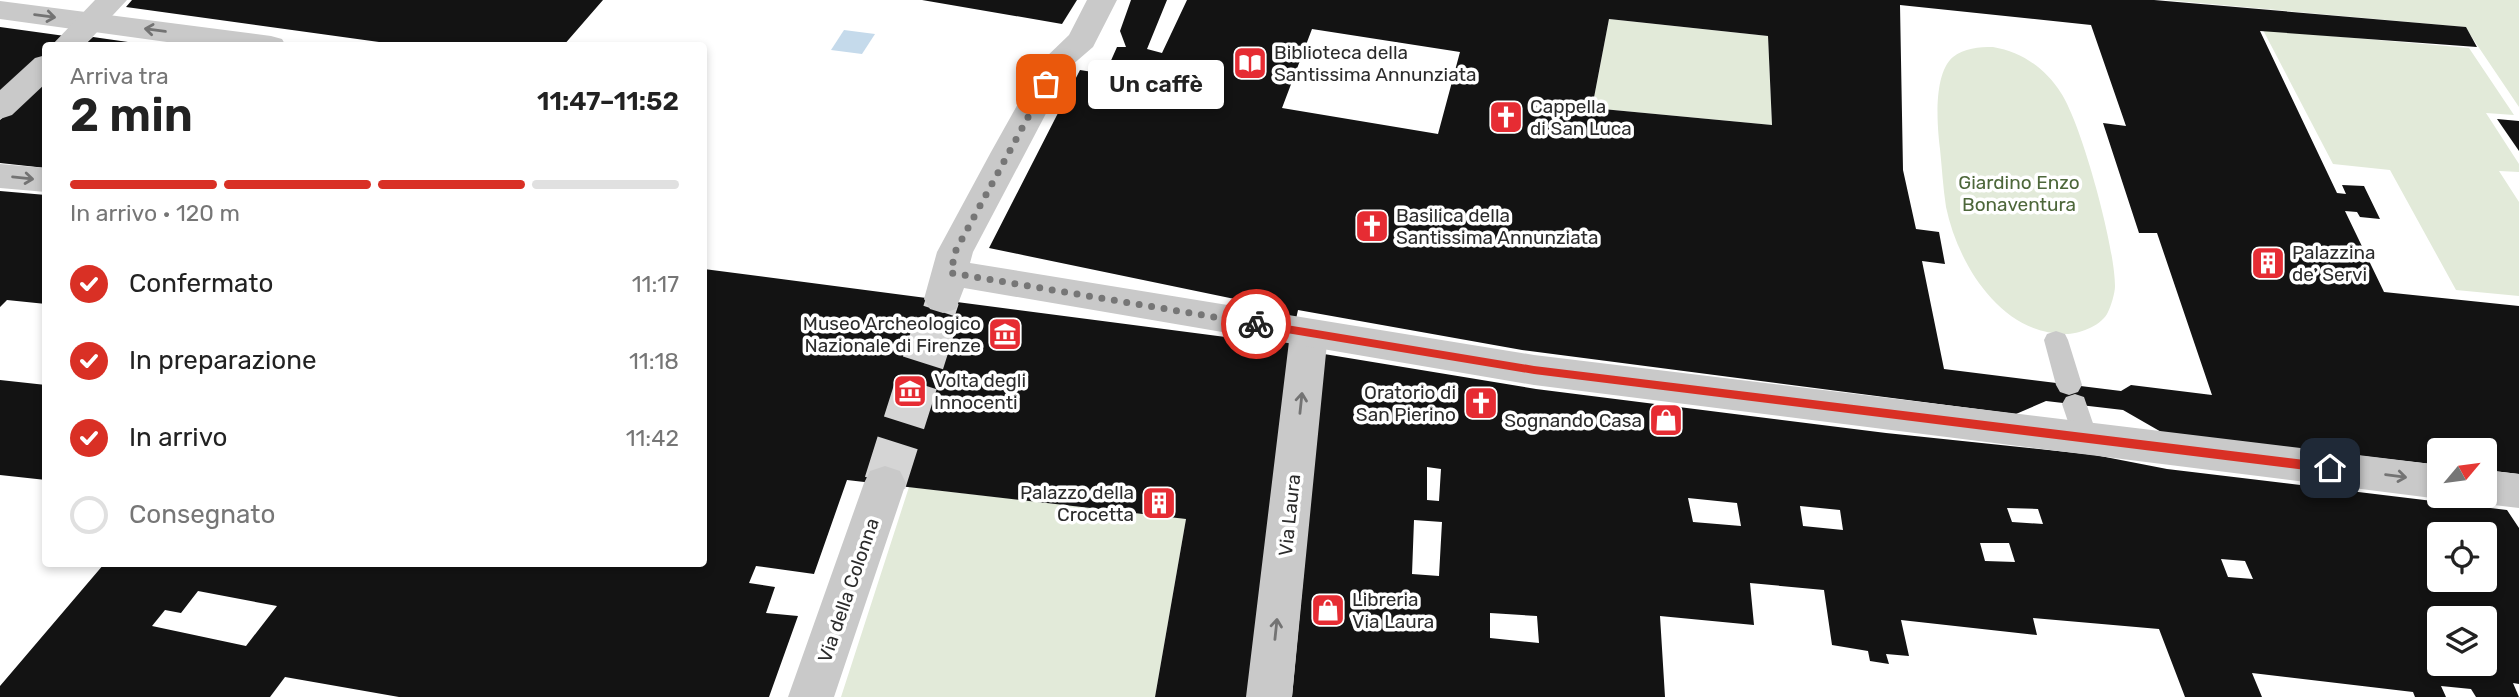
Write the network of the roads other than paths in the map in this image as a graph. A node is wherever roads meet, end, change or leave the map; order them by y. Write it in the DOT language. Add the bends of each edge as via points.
graph roads {
  1 [pos="1102,0"];
  2 [pos="0,10"];
  3 [pos="101,11"];
  4 [pos="70,42"];
  5 [pos="252,42"];
  6 [pos="42,69"];
  7 [pos="0,108"];
  8 [pos="0,176"];
  9 [pos="42,180"];
  10 [pos="1309,332"];
  11 [pos="2056,340"];
  12 [pos="2076,409"];
  13 [pos="2427,479"];
  14 [pos="885,483"];
  15 [pos="2497,489"];
  16 [pos="2519,492"];
  17 [pos="811,697"];
  18 [pos="1269,697"];
  1 -- 10 [label="street" via="1082,40 1058,61 955,252 947,286"];
  2 -- 3 [label="street, one-way"];
  3 -- 4 [label="street"];
  5 -- 3 [label="street, one-way"];
  6 -- 7 [label="street"];
  8 -- 9 [label="street, one-way"];
  10 -- 12 [label="street" via="1534,370"];
  18 -- 10 [label="street, Via Laura, one-way"];
  11 -- 12 [label="lane"];
  12 -- 13 [label="street, one-way"];
  14 -- 17 [label="street, Via della Colonna"];
  15 -- 16 [label="street"];
}
